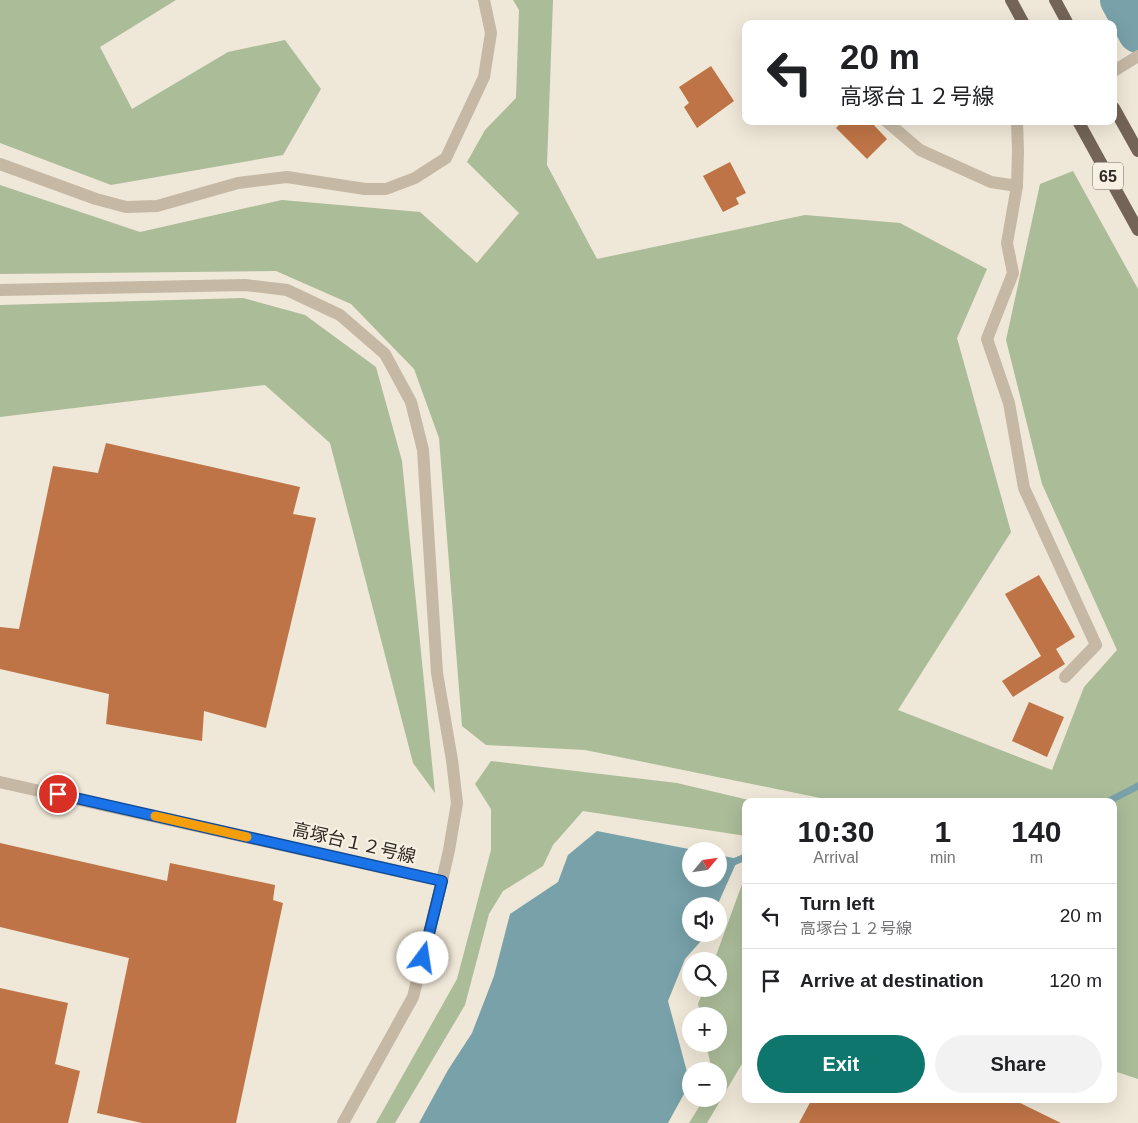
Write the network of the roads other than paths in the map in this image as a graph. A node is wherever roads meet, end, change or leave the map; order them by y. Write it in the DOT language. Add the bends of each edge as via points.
graph roads {
  1 [pos="484,0"];
  2 [pos="1011,0"];
  3 [pos="1055,0"];
  4 [pos="1022,20"];
  5 [pos="1066,20"];
  6 [pos="1138,56"];
  7 [pos="1117,69"];
  8 [pos="1117,113"];
  9 [pos="891,125"];
  10 [pos="1017,125"];
  11 [pos="1080,125"];
  12 [pos="1138,151"];
  13 [pos="0,164"];
  14 [pos="1017,186"];
  15 [pos="1138,230"];
  16 [pos="0,290"];
  17 [pos="1065,677"];
  18 [pos="0,782"];
  19 [pos="442,881"];
  20 [pos="343,1123"];
  1 -- 13 [label="street" via="491,33 484,77 446,158 415,178 386,189 365,189 287,177 238,183 157,206 126,207"];
  2 -- 4 [label="main road"];
  3 -- 5 [label="main road"];
  6 -- 7 [label="street"];
  8 -- 12 [label="main road, 65"];
  9 -- 14 [label="street" via="920,150 991,182"];
  10 -- 14 [label="street"];
  11 -- 15 [label="main road, 65"];
  14 -- 17 [label="street" via="1007,243 1013,273 987,339 1009,403 1024,488 1096,645"];
  16 -- 19 [label="street" via="245,285 287,290 340,315 385,354 411,402 423,450 437,673 456,803"];
  18 -- 19 [label="street, 高塚台１２号線"];
  19 -- 20 [label="street" via="413,997"];
}
